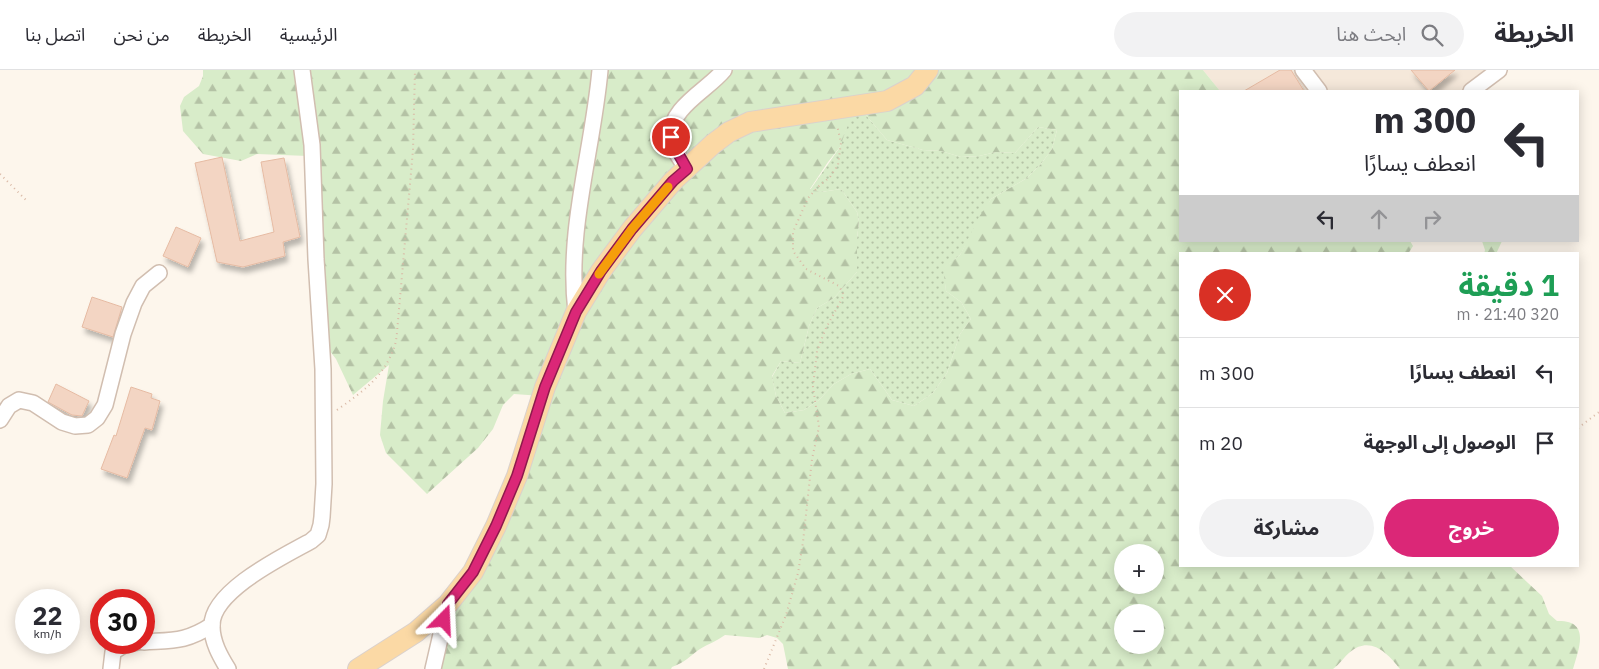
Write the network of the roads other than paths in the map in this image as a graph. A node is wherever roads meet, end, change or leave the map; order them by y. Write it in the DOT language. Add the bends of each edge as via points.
graph roads {
  1 [pos="302,70"];
  2 [pos="600,70"];
  3 [pos="724,70"];
  4 [pos="928,70"];
  5 [pos="1303,70"];
  6 [pos="1499,70"];
  7 [pos="1317,90"];
  8 [pos="1472,90"];
  9 [pos="687,169"];
  10 [pos="159,273"];
  11 [pos="576,312"];
  12 [pos="0,420"];
  13 [pos="448,604"];
  14 [pos="212,625"];
  15 [pos="155,642"];
  16 [pos="113,654"];
  17 [pos="110,669"];
  18 [pos="228,669"];
  19 [pos="358,669"];
  20 [pos="433,669"];
  1 -- 14 [label="street" via="312,146 323,369 321,526 310,541 232,590 223,599"];
  2 -- 11 [label="street" via="580,210 574,280"];
  3 -- 9 [label="street" via="684,106 674,122 671,137"];
  4 -- 9 [label="main road" via="915,86 887,101 750,122 729,132"];
  5 -- 7 [label="street"];
  6 -- 8 [label="street"];
  9 -- 11 [label="main road" via="632,229"];
  10 -- 12 [label="street" via="143,286 134,303 105,405 97,418 88,425 75,426 62,422 33,403 20,400 9,406"];
  11 -- 13 [label="main road" via="545,387 517,476 496,526 473,572"];
  13 -- 19 [label="main road" via="416,632"];
  13 -- 20 [label="street"];
  14 -- 15 [label="street" via="191,637"];
  14 -- 18 [label="street" via="218,654"];
  16 -- 17 [label="street"];
}
